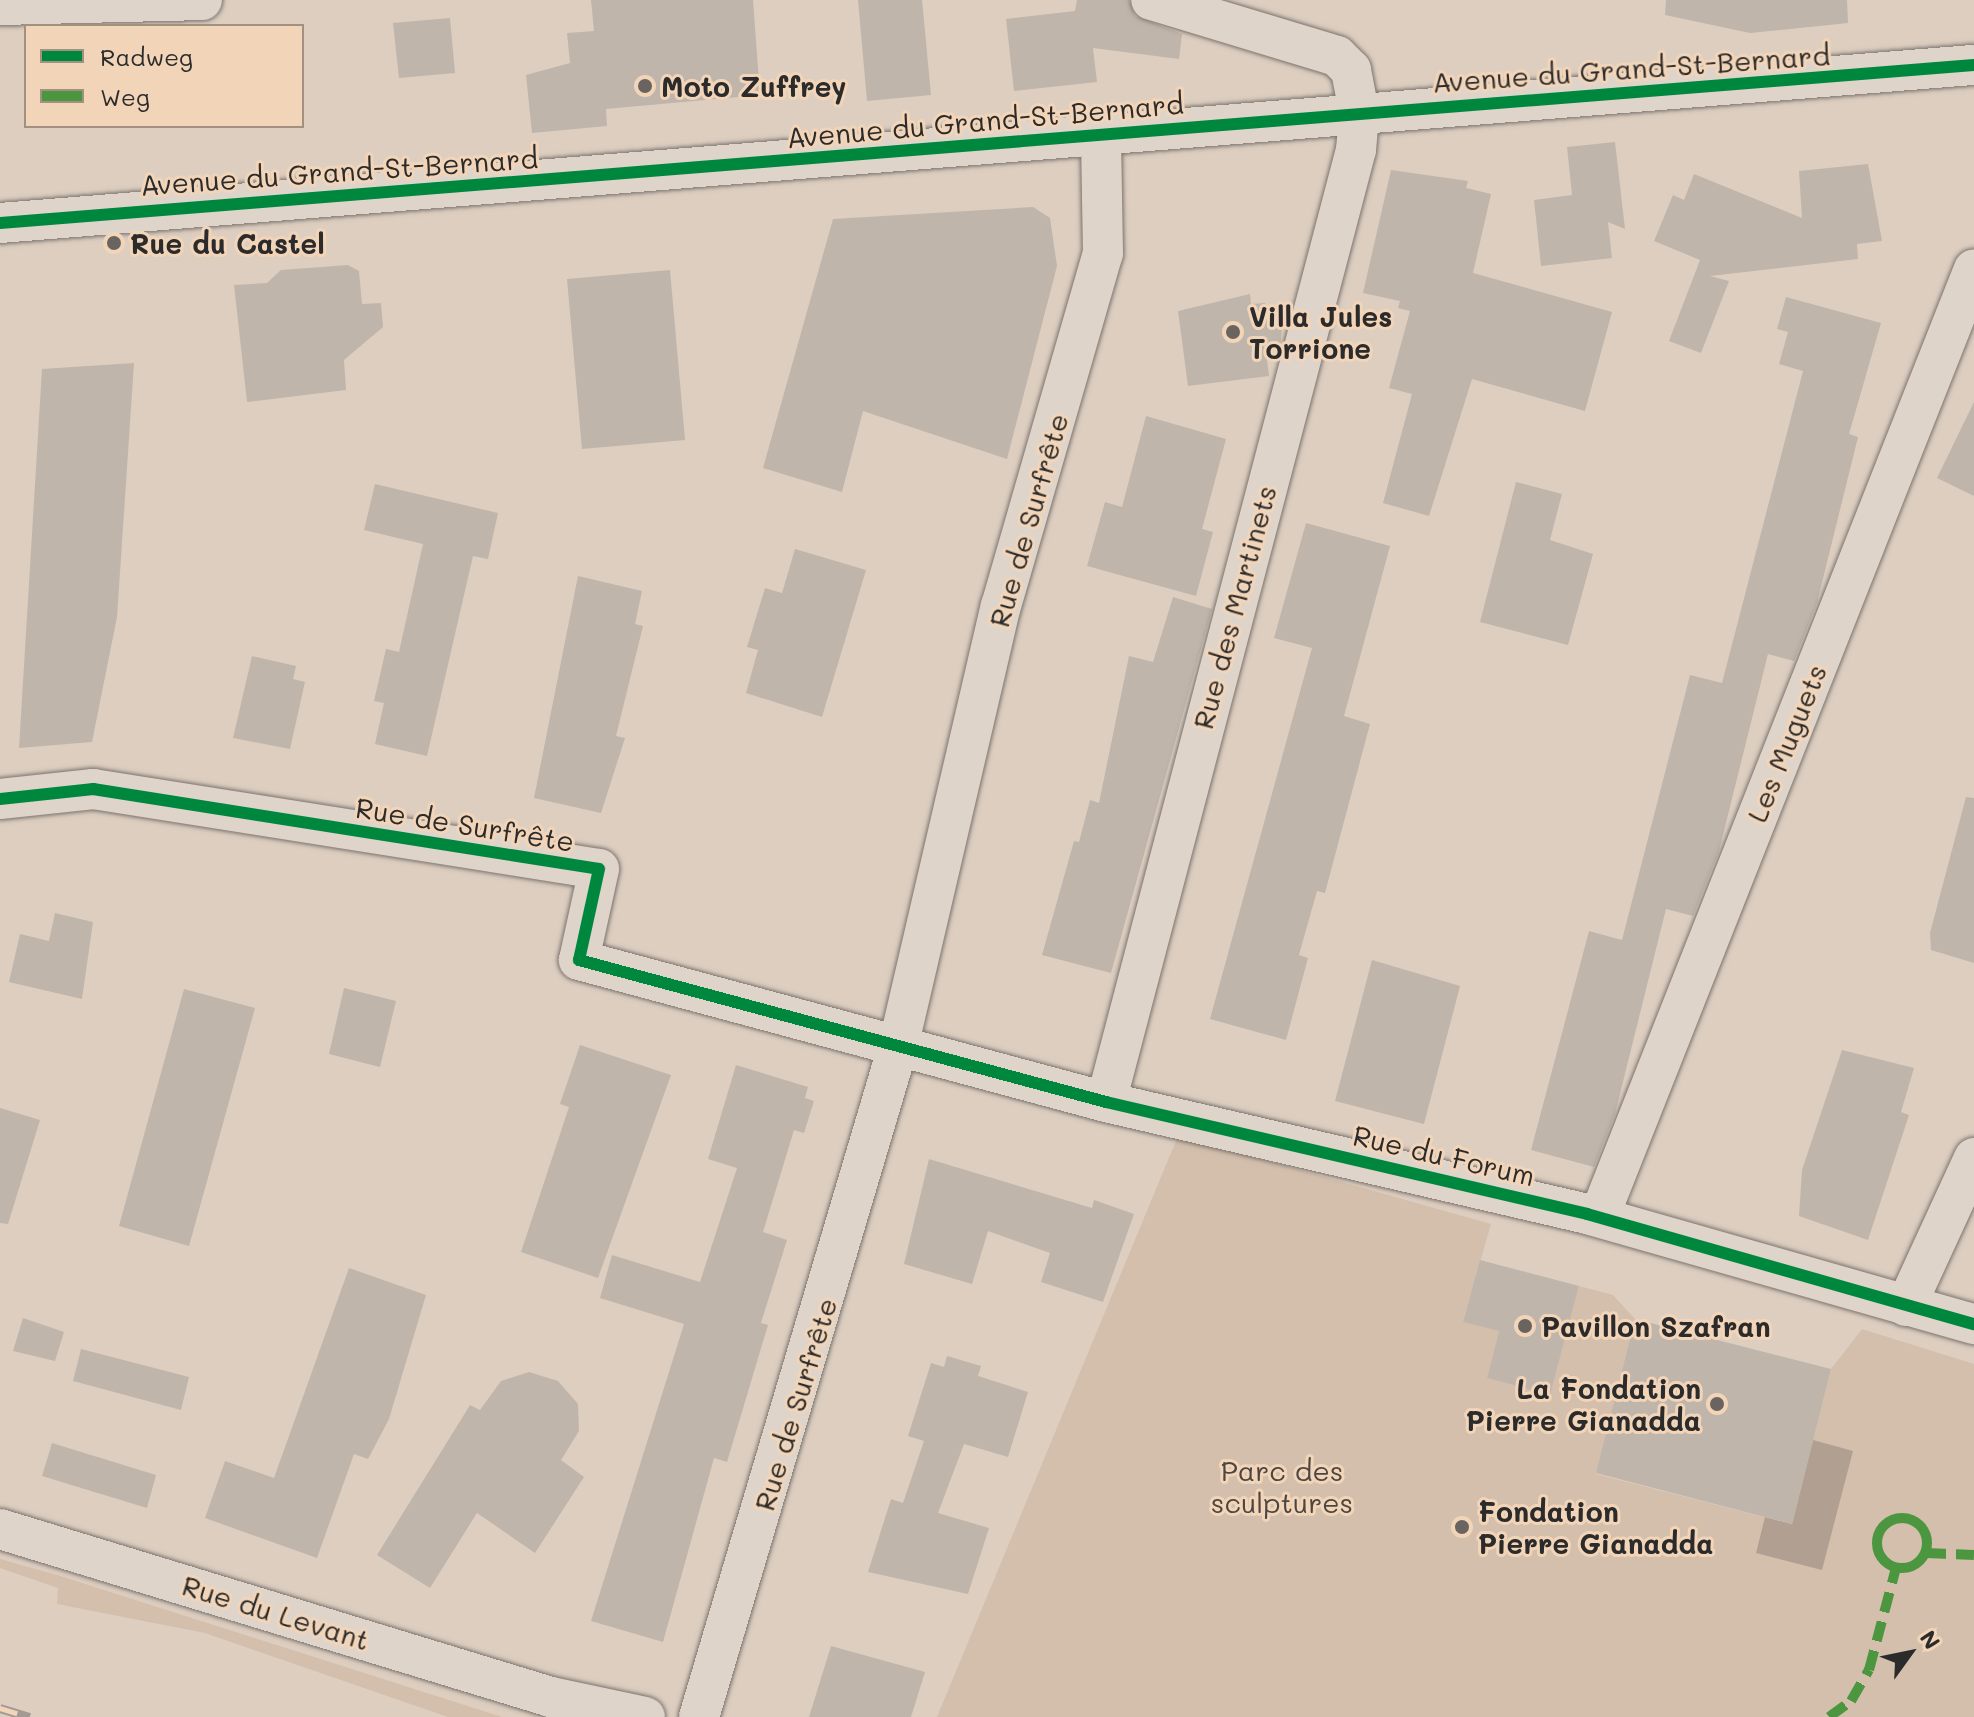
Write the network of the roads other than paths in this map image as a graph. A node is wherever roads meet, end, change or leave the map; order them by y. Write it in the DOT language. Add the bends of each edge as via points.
graph roads {
  1 [pos="202,0"];
  2 [pos="1151,0"];
  3 [pos="0,5"];
  4 [pos="1974,65"];
  5 [pos="1359,112"];
  6 [pos="1101,136"];
  7 [pos="0,223"];
  8 [pos="1974,269"];
  9 [pos="0,799"];
  10 [pos="899,1043"];
  11 [pos="1106,1102"];
  12 [pos="1974,1158"];
  13 [pos="1599,1217"];
  14 [pos="1906,1306"];
  15 [pos="1974,1324"];
  16 [pos="0,1529"];
  17 [pos="551,1697"];
  18 [pos="592,1717"];
  19 [pos="645,1717"];
  20 [pos="699,1717"];
  1 -- 3 [label="street"];
  2 -- 5 [label="street, Rue des Martinets" via="1337,56 1351,70"];
  4 -- 5 [label="street, Avenue du Grand-St-Bernard"];
  5 -- 6 [label="street, Avenue du Grand-St-Bernard"];
  5 -- 11 [label="street, Rue des Martinets" via="1356,150"];
  6 -- 7 [label="street, Avenue du Grand-St-Bernard"];
  6 -- 10 [label="street, Rue de Surfrête" via="1103,253 1001,606"];
  8 -- 13 [label="street, Les Muguets"];
  9 -- 10 [label="street, Rue de Surfrête" via="93,789 599,869 579,960"];
  10 -- 11 [label="street, Rue du Forum"];
  10 -- 20 [label="street, Rue de Surfrête"];
  11 -- 13 [label="street, Rue du Forum"];
  12 -- 14 [label="street"];
  13 -- 14 [label="street, Rue du Forum"];
  14 -- 15 [label="street, Rue du Forum"];
  16 -- 17 [label="street, Rue du Levant"];
  17 -- 18 [label="street, Rue du Levant"];
  17 -- 19 [label="street, Rue du Levant"];
}
